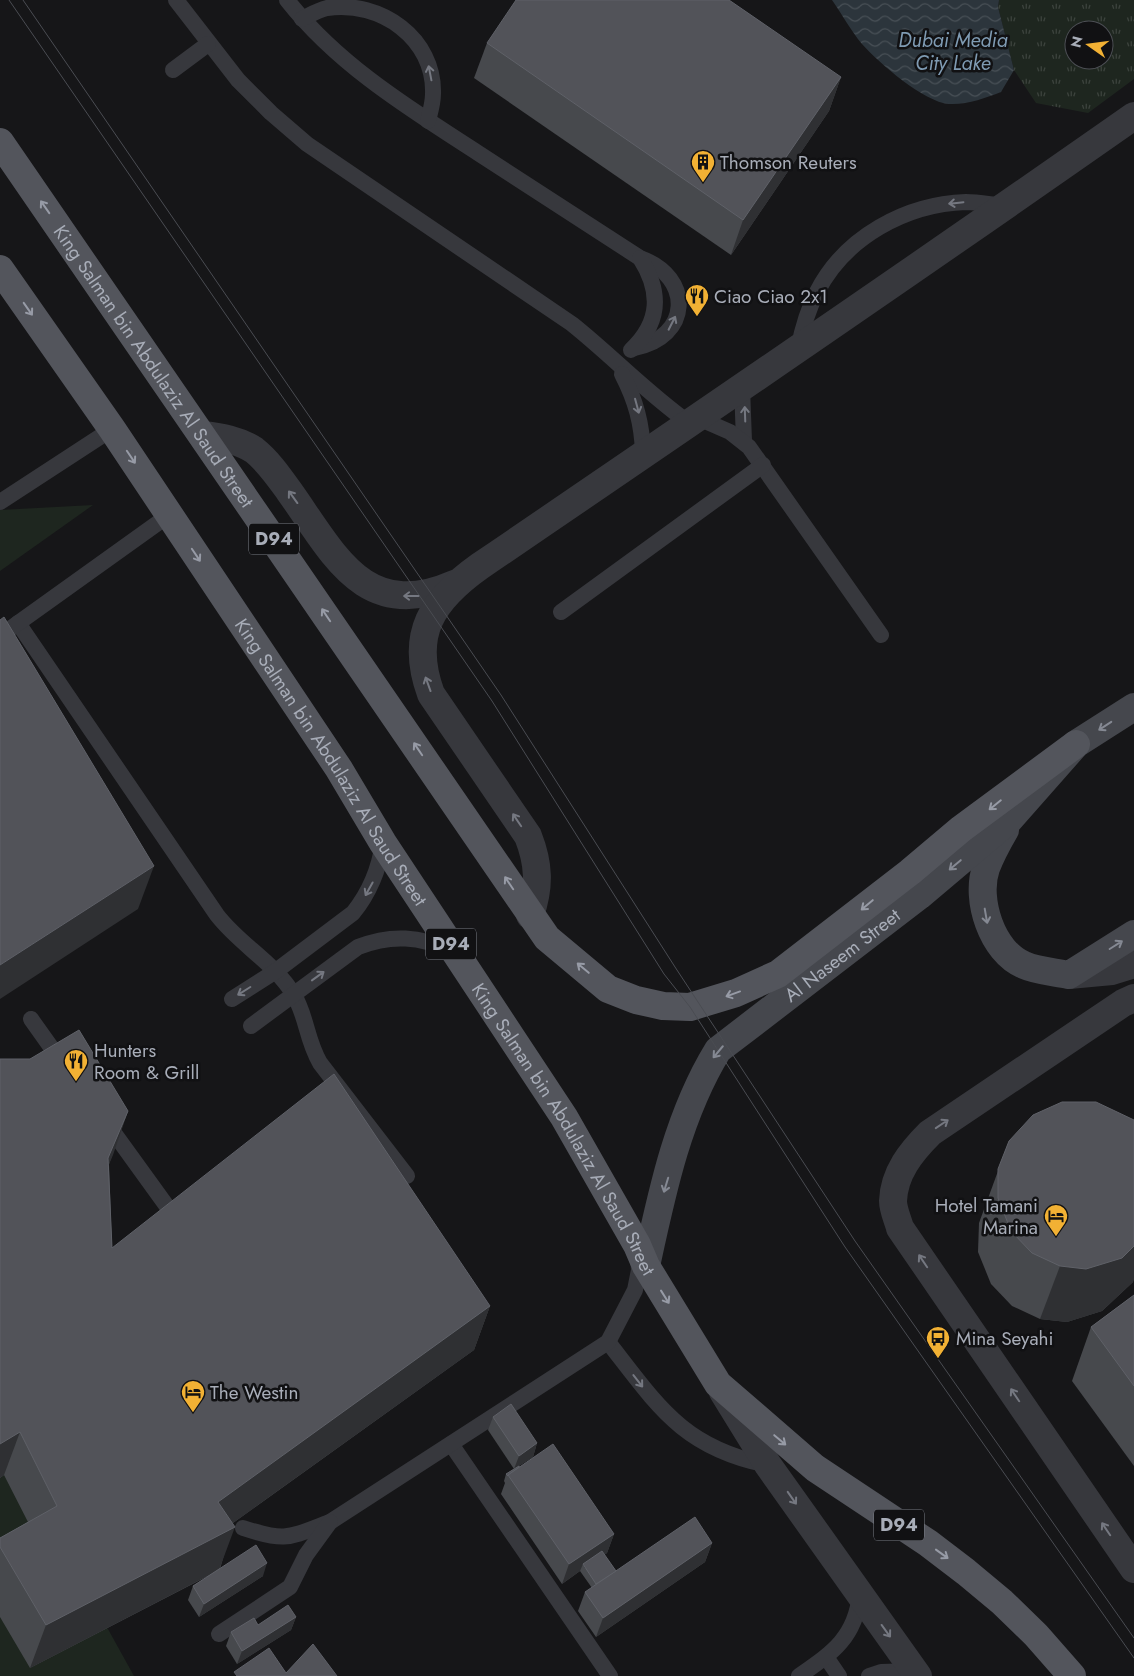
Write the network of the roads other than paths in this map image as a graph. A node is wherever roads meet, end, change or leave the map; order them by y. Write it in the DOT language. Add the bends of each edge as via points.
graph roads {
  1 [pos="176,0"];
  2 [pos="287,0"];
  3 [pos="302,19"];
  4 [pos="208,44"];
  5 [pos="173,70"];
  6 [pos="1134,116"];
  7 [pos="428,121"];
  8 [pos="0,142"];
  9 [pos="1004,206"];
  10 [pos="640,258"];
  11 [pos="0,269"];
  12 [pos="634,348"];
  13 [pos="798,351"];
  14 [pos="616,363"];
  15 [pos="742,387"];
  16 [pos="693,420"];
  17 [pos="112,429"];
  18 [pos="203,435"];
  19 [pos="744,441"];
  20 [pos="643,453"];
  21 [pos="763,465"];
  22 [pos="0,502"];
  23 [pos="169,514"];
  24 [pos="457,583"];
  25 [pos="561,612"];
  26 [pos="18,623"];
  27 [pos="881,635"];
  28 [pos="0,636"];
  29 [pos="1134,707"];
  30 [pos="1076,744"];
  31 [pos="1009,820"];
  32 [pos="383,843"];
  33 [pos="530,915"];
  34 [pos="1134,934"];
  35 [pos="457,954"];
  36 [pos="1134,964"];
  37 [pos="276,971"];
  38 [pos="1069,975"];
  39 [pos="294,994"];
  40 [pos="232,998"];
  41 [pos="1134,998"];
  42 [pos="31,1019"];
  43 [pos="251,1026"];
  44 [pos="72,1076"];
  45 [pos="95,1108"];
  46 [pos="407,1176"];
  47 [pos="166,1205"];
  48 [pos="641,1255"];
  49 [pos="608,1342"];
  50 [pos="718,1384"];
  51 [pos="452,1444"];
  52 [pos="768,1465"];
  53 [pos="330,1522"];
  54 [pos="243,1528"];
  55 [pos="1134,1569"];
  56 [pos="860,1595"];
  57 [pos="219,1634"];
  58 [pos="826,1657"];
  59 [pos="916,1673"];
  60 [pos="610,1676"];
  61 [pos="798,1676"];
  62 [pos="839,1676"];
  63 [pos="869,1676"];
  64 [pos="1072,1676"];
  1 -- 4 [label="lane"];
  2 -- 3 [label="lane"];
  3 -- 7 [label="lane" via="362,74"];
  7 -- 3 [label="lane, one-way" via="434,95 430,68 419,44 402,24 379,11 352,6 326,8"];
  4 -- 5 [label="lane"];
  4 -- 14 [label="lane" via="238,80 307,144 572,324"];
  6 -- 9 [label="street"];
  7 -- 10 [label="lane"];
  18 -- 8 [label="main road, King Salman bin Abdulaziz Al Saud Street / D94, one-way"];
  9 -- 13 [label="street"];
  9 -- 13 [label="lane, one-way" via="968,202 931,206 897,217 865,236 838,261 817,292 805,320"];
  10 -- 12 [label="lane" via="649,272 655,304 652,321"];
  12 -- 10 [label="lane, one-way" via="650,345 664,336 674,322 678,306 677,289 668,274 656,264"];
  11 -- 17 [label="main road, King Salman bin Abdulaziz Al Saud Street / D94, one-way"];
  12 -- 14 [label="lane"];
  13 -- 15 [label="street"];
  14 -- 16 [label="lane" via="645,390"];
  14 -- 20 [label="lane, one-way" via="634,397 642,425"];
  15 -- 16 [label="street"];
  19 -- 15 [label="lane, one-way"];
  16 -- 19 [label="lane" via="730,432"];
  16 -- 20 [label="street"];
  17 -- 22 [label="lane"];
  17 -- 23 [label="main road, King Salman bin Abdulaziz Al Saud Street / D94, one-way"];
  24 -- 18 [label="street, one-way" via="431,594 396,596 375,590 356,579 273,469 254,450 230,439"];
  33 -- 18 [label="main road, King Salman bin Abdulaziz Al Saud Street / D94, one-way"];
  19 -- 21 [label="lane"];
  20 -- 24 [label="street"];
  21 -- 25 [label="lane"];
  21 -- 27 [label="lane"];
  23 -- 26 [label="lane"];
  23 -- 32 [label="main road, King Salman bin Abdulaziz Al Saud Street / D94, one-way" via="339,769"];
  33 -- 24 [label="street, one-way" via="537,896 539,875 536,855 528,836 431,694 424,674 422,654 431,614"];
  26 -- 28 [label="lane"];
  26 -- 37 [label="lane" via="217,915 230,932"];
  29 -- 30 [label="main road, Al Naseem Street, one-way"];
  30 -- 31 [label="main road, Al Naseem Street"];
  30 -- 33 [label="main road, King Salman bin Abdulaziz Al Saud Street / D94, one-way" via="778,974 736,994 690,1007 636,1000 608,989 547,938"];
  31 -- 38 [label="main road, one-way" via="985,870 983,897 988,926 1003,949 1023,965"];
  31 -- 48 [label="main road, Al Naseem Street, one-way" via="855,947 718,1050 688,1111"];
  32 -- 35 [label="main road, King Salman bin Abdulaziz Al Saud Street / D94"];
  32 -- 37 [label="lane, one-way" via="378,872 353,913"];
  38 -- 34 [label="main road, one-way"];
  39 -- 35 [label="lane, one-way" via="358,947 371,942 402,937 418,939"];
  35 -- 48 [label="main road, King Salman bin Abdulaziz Al Saud Street / D94" via="564,1117"];
  36 -- 38 [label="street" via="1112,972"];
  37 -- 39 [label="lane"];
  37 -- 40 [label="lane, one-way"];
  39 -- 43 [label="lane"];
  39 -- 46 [label="lane" via="311,1047 320,1063"];
  55 -- 41 [label="street, one-way" via="900,1228 893,1202 898,1176 910,1152 930,1133"];
  42 -- 44 [label="lane"];
  45 -- 47 [label="lane"];
  48 -- 49 [label="lane" via="635,1290"];
  48 -- 50 [label="main road, King Salman bin Abdulaziz Al Saud Street / D94, one-way"];
  49 -- 51 [label="lane"];
  49 -- 52 [label="lane, one-way" via="660,1410 680,1427 721,1452"];
  50 -- 52 [label="street"];
  50 -- 64 [label="main road, King Salman bin Abdulaziz Al Saud Street / D94, one-way" via="815,1468 966,1572 1022,1622"];
  51 -- 53 [label="lane"];
  51 -- 60 [label="lane"];
  52 -- 56 [label="street, one-way"];
  53 -- 54 [label="lane" via="284,1538"];
  53 -- 57 [label="lane" via="306,1555 290,1587"];
  56 -- 58 [label="lane" via="850,1629"];
  56 -- 59 [label="street, one-way"];
  58 -- 61 [label="lane"];
  58 -- 62 [label="lane"];
  59 -- 63 [label="lane" via="881,1672"];
}
